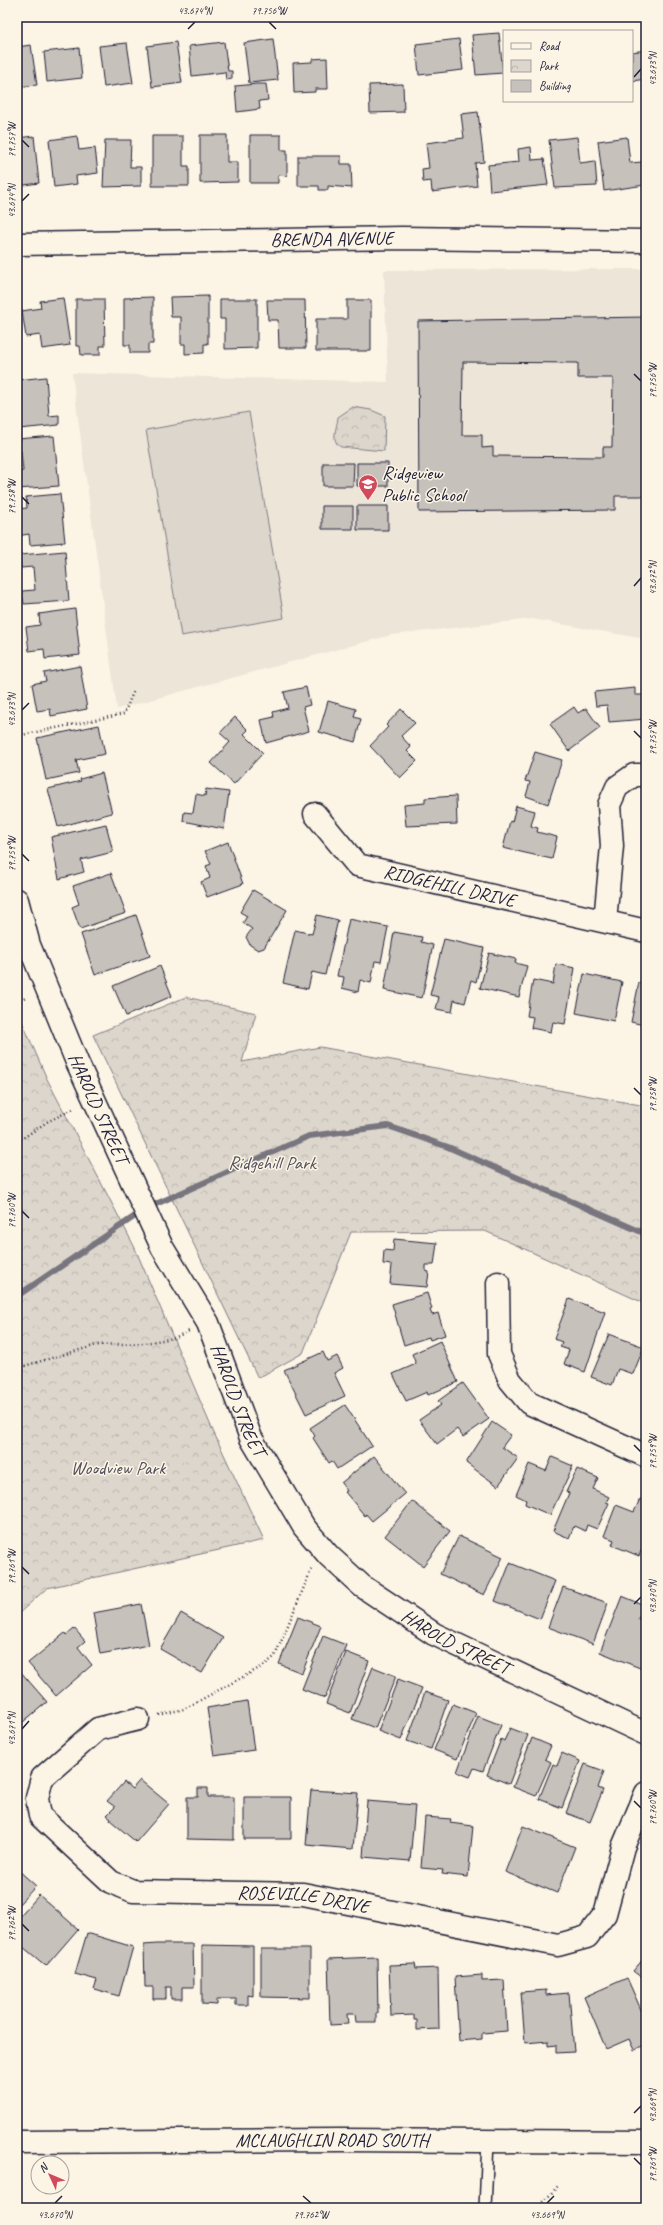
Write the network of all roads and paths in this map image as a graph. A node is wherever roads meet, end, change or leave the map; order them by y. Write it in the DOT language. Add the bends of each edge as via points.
graph roads {
  1 [pos="646,241"];
  2 [pos="17,244"];
  3 [pos="134,690"];
  4 [pos="17,736"];
  5 [pos="646,776"];
  6 [pos="315,814"];
  7 [pos="17,900"];
  8 [pos="605,921"];
  9 [pos="646,931"];
  10 [pos="93,1097"];
  11 [pos="17,1142"];
  12 [pos="498,1283"];
  13 [pos="208,1323"];
  14 [pos="17,1368"];
  15 [pos="646,1456"];
  16 [pos="323,1548"];
  17 [pos="138,1719"];
  18 [pos="646,1734"];
  19 [pos="646,1793"];
  20 [pos="488,2141"];
  21 [pos="17,2142"];
  22 [pos="646,2142"];
  23 [pos="558,2186"];
  24 [pos="485,2208"];
  25 [pos="538,2208"];
  1 -- 2 [label="street, BRENDA AVENUE" via="402,238"];
  3 -- 4 [label="path" via="124,714"];
  5 -- 8 [label="street" via="634,775 617,787 609,805 612,846"];
  6 -- 8 [label="street, RIDGEHILL DRIVE" via="357,865"];
  7 -- 10 [label="street, HAROLD STREET" via="29,945"];
  8 -- 9 [label="street, RIDGEHILL DRIVE"];
  10 -- 11 [label="path"];
  10 -- 13 [label="street, HAROLD STREET" via="162,1247"];
  12 -- 15 [label="street" via="500,1354 510,1380 529,1403"];
  13 -- 14 [label="path" via="174,1338 145,1343 97,1345"];
  13 -- 16 [label="street, HAROLD STREET" via="251,1438 304,1527"];
  16 -- 17 [label="path" via="306,1577 275,1656 265,1665 184,1709"];
  16 -- 18 [label="street, HAROLD STREET" via="362,1586 434,1634"];
  17 -- 19 [label="street, ROSEVILLE DRIVE" via="98,1729 42,1778 37,1798 40,1816 111,1882 133,1891 302,1894 558,1945 587,1937 605,1914 623,1847"];
  20 -- 21 [label="street, MCLAUGHLIN ROAD SOUTH"];
  20 -- 22 [label="street, MCLAUGHLIN ROAD SOUTH"];
  20 -- 24 [label="lane"];
  23 -- 25 [label="path"];
}
